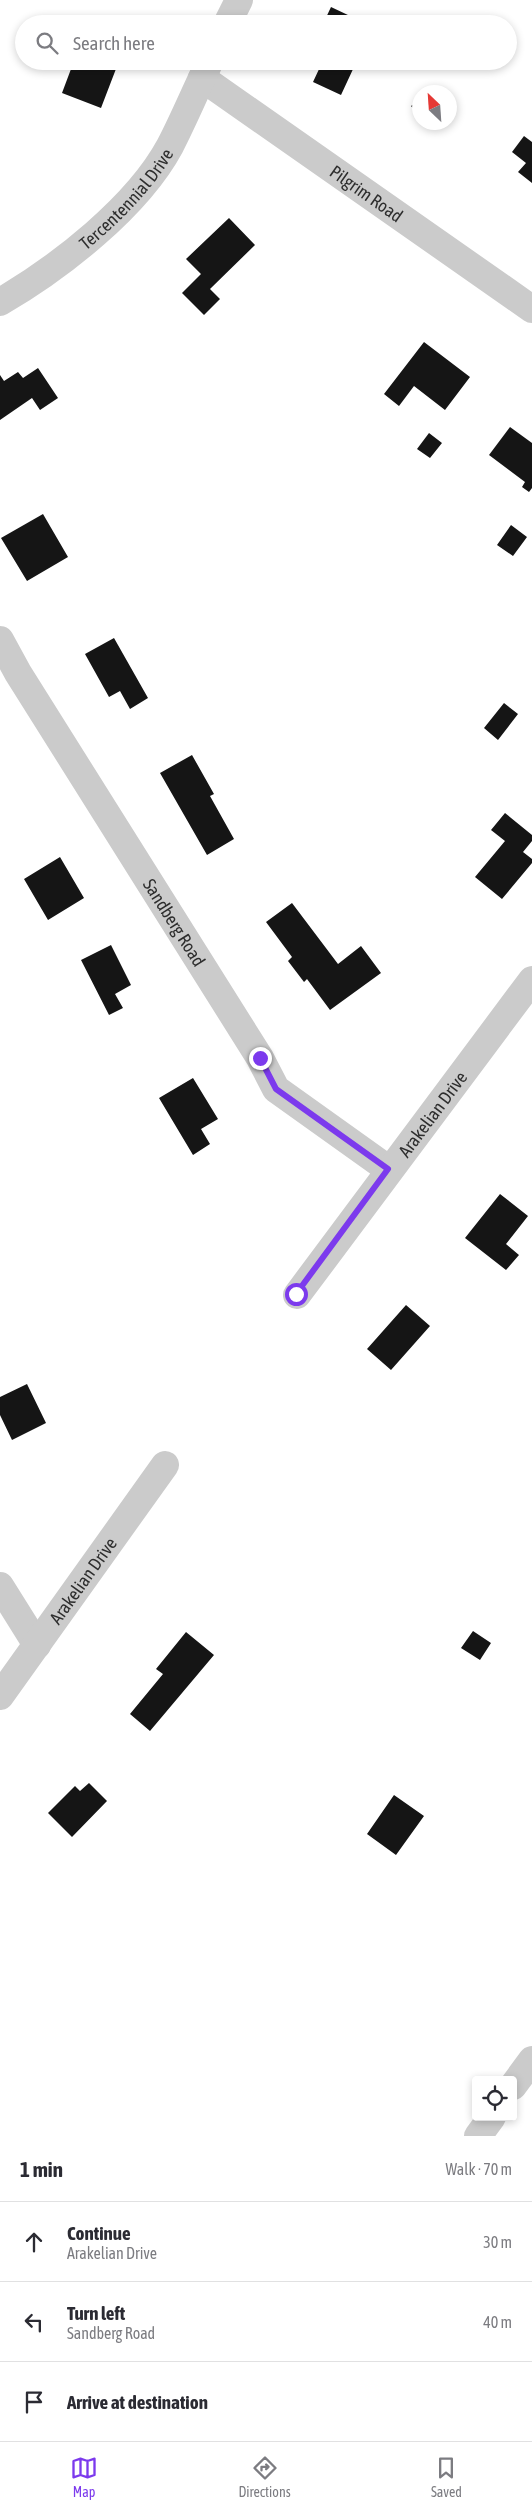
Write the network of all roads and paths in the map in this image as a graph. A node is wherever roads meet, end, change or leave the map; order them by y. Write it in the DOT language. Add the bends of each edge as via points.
graph roads {
  1 [pos="239,0"];
  2 [pos="232,15"];
  3 [pos="206,70"];
  4 [pos="0,302"];
  5 [pos="532,309"];
  6 [pos="0,640"];
  7 [pos="532,980"];
  8 [pos="388,1169"];
  9 [pos="296,1294"];
  10 [pos="165,1465"];
  11 [pos="0,1586"];
  12 [pos="37,1645"];
  13 [pos="0,1696"];
  14 [pos="532,2060"];
  15 [pos="517,2081"];
  16 [pos="489,2121"];
  17 [pos="478,2136"];
  1 -- 2 [label="street"];
  3 -- 4 [label="street, Tercentennial Drive" via="169,147 138,191 82,245"];
  3 -- 5 [label="street, Pilgrim Road"];
  6 -- 8 [label="street, Sandberg Road" via="260,1058 276,1089"];
  7 -- 8 [label="street, Arakelian Drive"];
  8 -- 9 [label="street, Arakelian Drive"];
  10 -- 12 [label="street, Arakelian Drive"];
  11 -- 12 [label="street"];
  12 -- 13 [label="street, Arakelian Drive"];
  14 -- 15 [label="street"];
  16 -- 17 [label="street"];
}
